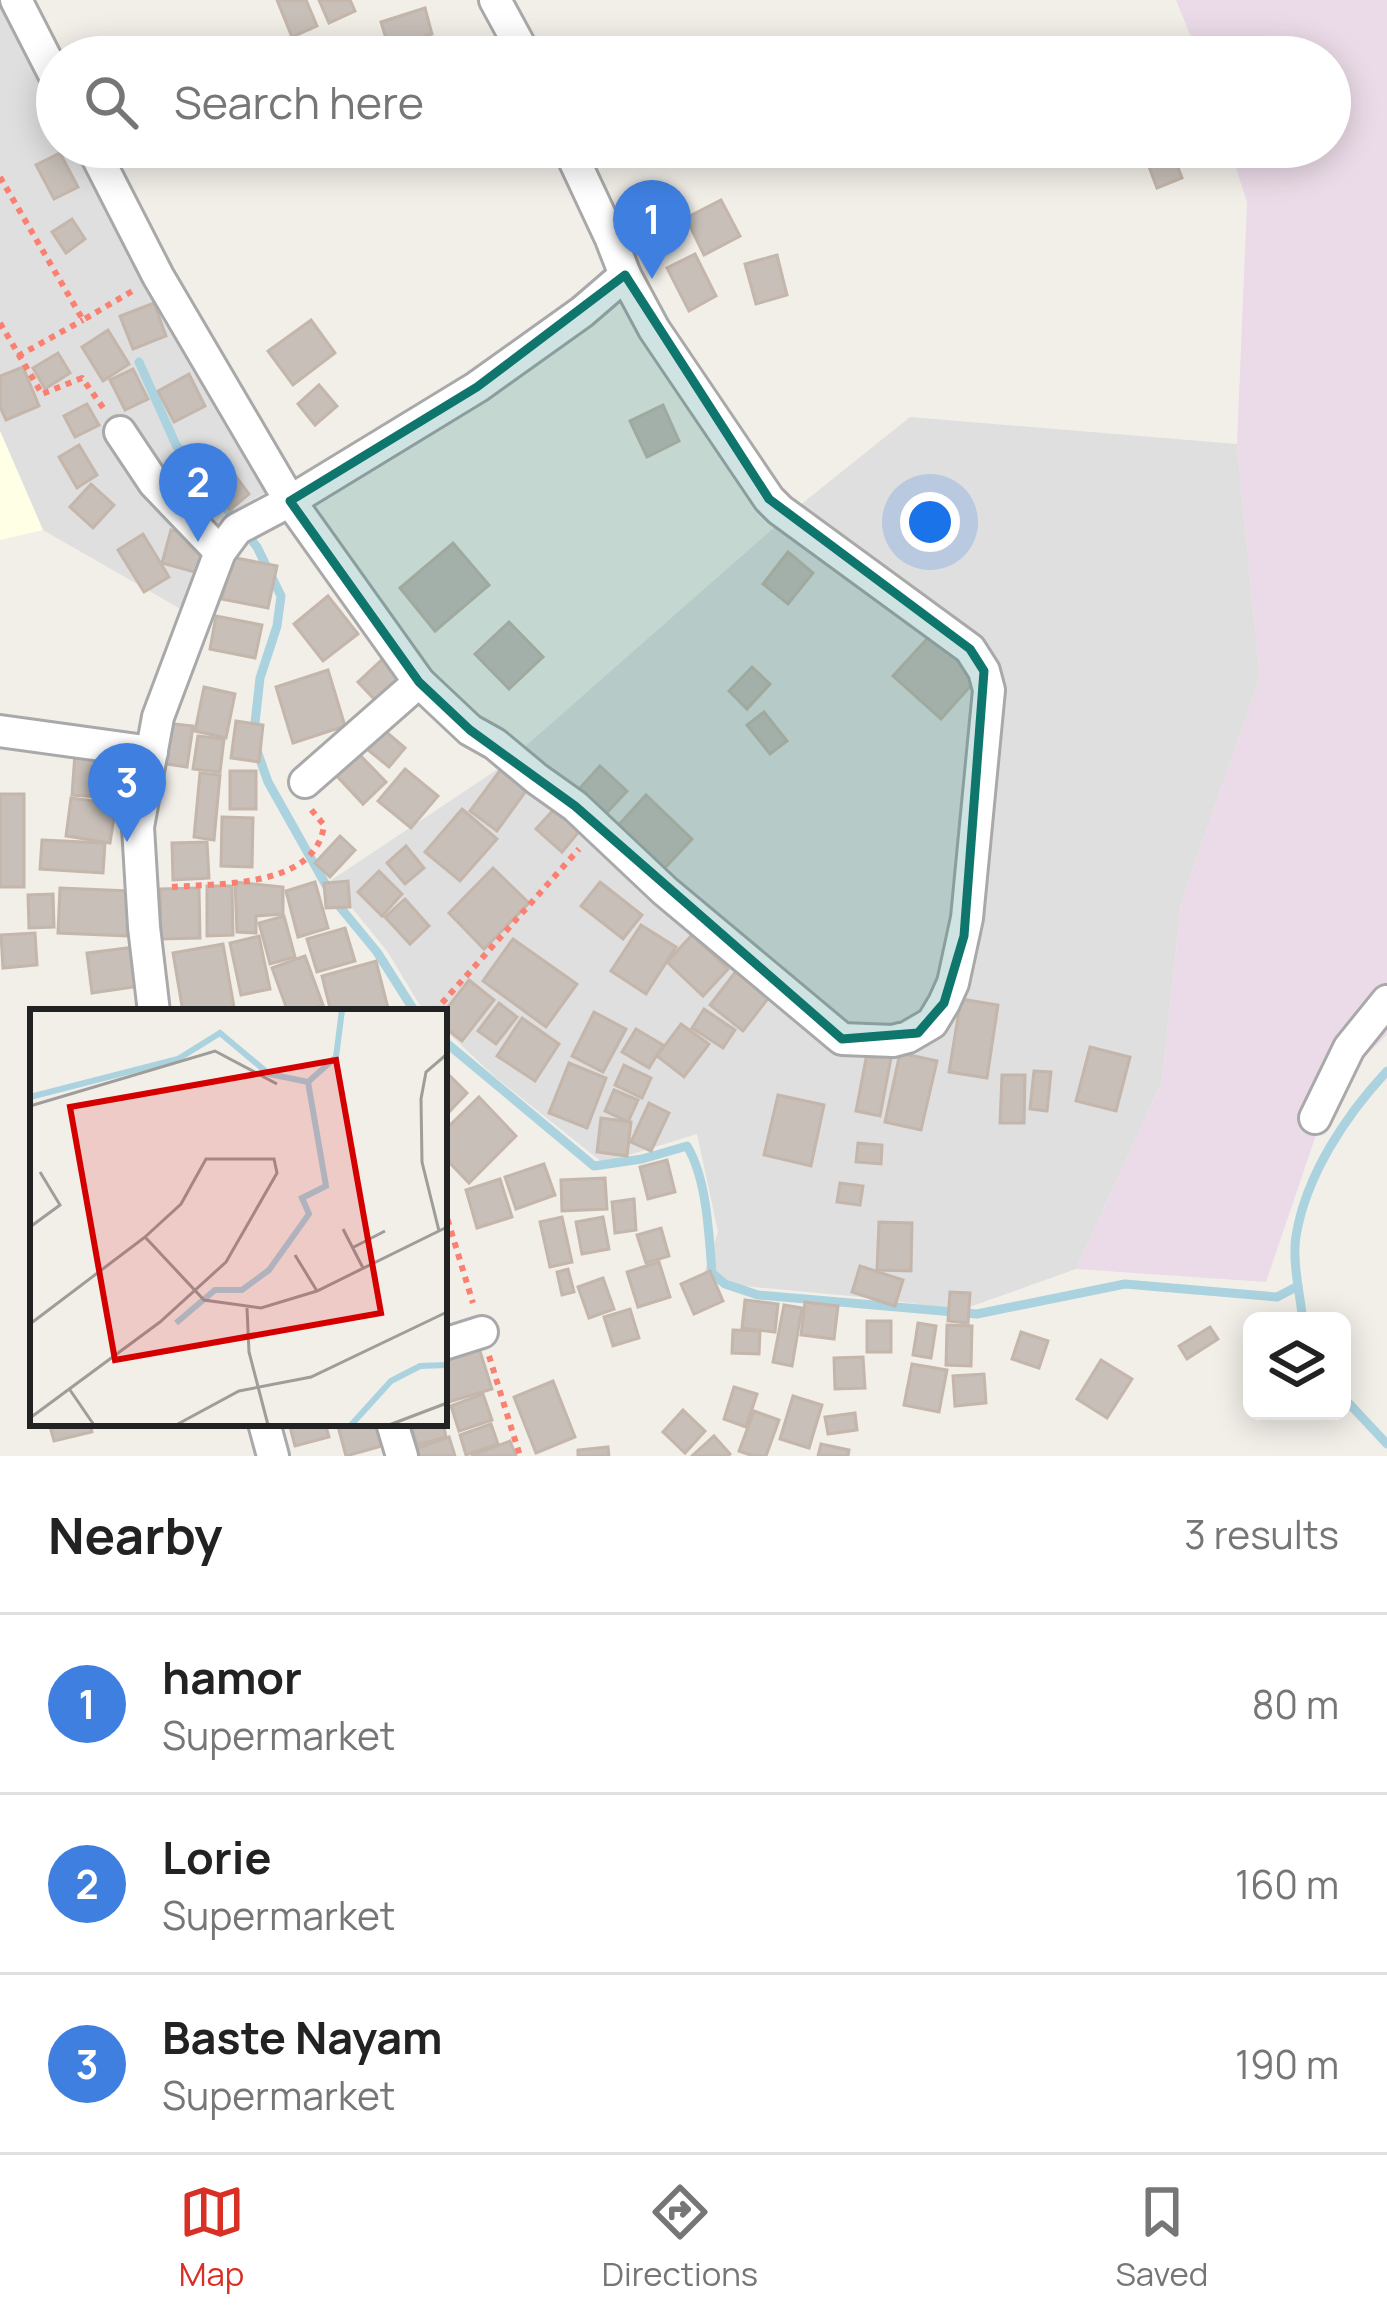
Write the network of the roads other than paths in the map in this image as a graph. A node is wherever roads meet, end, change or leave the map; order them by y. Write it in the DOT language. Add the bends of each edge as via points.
graph roads {
  1 [pos="16,0"];
  2 [pos="495,0"];
  3 [pos="515,36"];
  4 [pos="36,39"];
  5 [pos="103,168"];
  6 [pos="578,168"];
  7 [pos="625,275"];
  8 [pos="120,432"];
  9 [pos="290,501"];
  10 [pos="235,534"];
  11 [pos="419,682"];
  12 [pos="0,730"];
  13 [pos="152,752"];
  14 [pos="305,782"];
  15 [pos="1387,1001"];
  16 [pos="154,1009"];
  17 [pos="1315,1118"];
  18 [pos="482,1332"];
  19 [pos="447,1343"];
  20 [pos="265,1426"];
  21 [pos="393,1426"];
  22 [pos="274,1456"];
  23 [pos="401,1456"];
  1 -- 4 [label="street"];
  2 -- 3 [label="street"];
  5 -- 9 [label="street"];
  6 -- 7 [label="street"];
  7 -- 9 [label="street" via="477,387"];
  7 -- 11 [label="street" via="769,499 970,649 984,670 989,690 968,918 953,982 932,1023 893,1041 842,1039"];
  8 -- 10 [label="street" via="154,483"];
  9 -- 10 [label="street"];
  9 -- 11 [label="street"];
  10 -- 13 [label="street" via="158,717"];
  11 -- 14 [label="street"];
  12 -- 13 [label="street"];
  13 -- 16 [label="street" via="138,827"];
  15 -- 17 [label="street" via="1349,1048"];
  18 -- 19 [label="street"];
  20 -- 22 [label="street"];
  21 -- 23 [label="street"];
}
